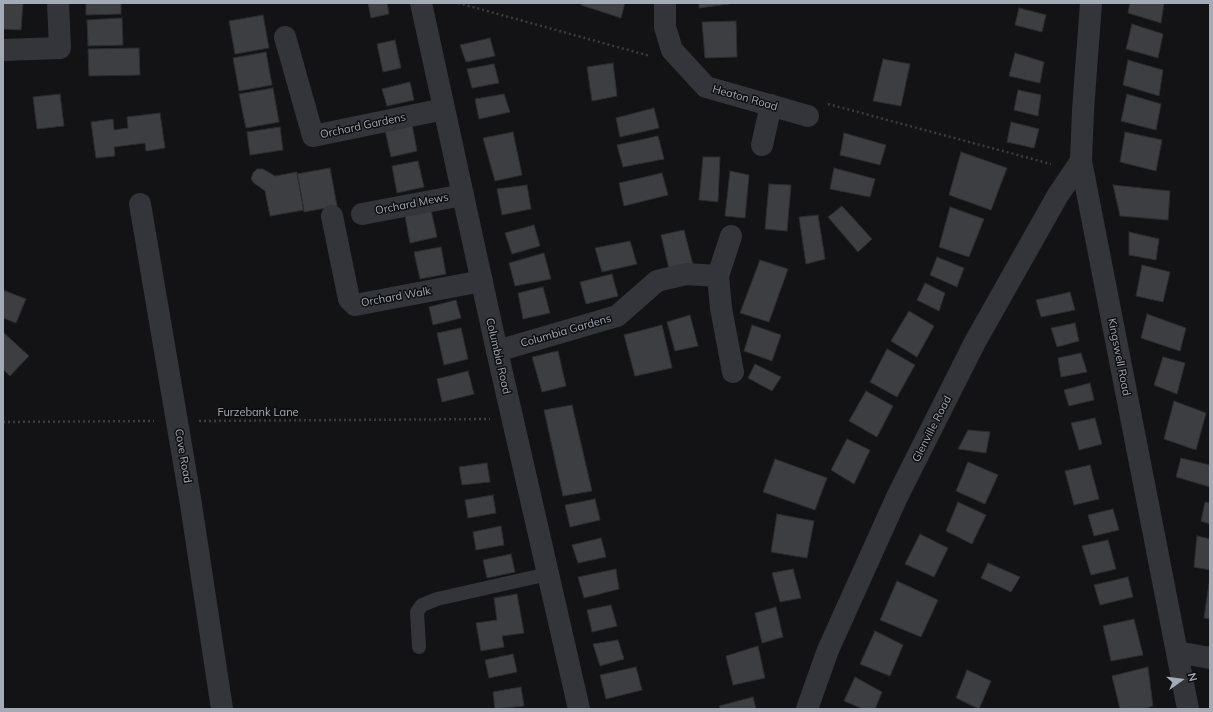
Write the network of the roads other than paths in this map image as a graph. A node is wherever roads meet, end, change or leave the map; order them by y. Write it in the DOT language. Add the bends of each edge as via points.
graph roads {
  1 [pos="58,3"];
  2 [pos="421,3"];
  3 [pos="665,3"];
  4 [pos="1091,3"];
  5 [pos="285,37"];
  6 [pos="3,50"];
  7 [pos="771,105"];
  8 [pos="444,109"];
  9 [pos="808,116"];
  10 [pos="762,145"];
  11 [pos="1078,166"];
  12 [pos="463,194"];
  13 [pos="140,204"];
  14 [pos="362,214"];
  15 [pos="332,216"];
  16 [pos="731,236"];
  17 [pos="718,276"];
  18 [pos="482,282"];
  19 [pos="497,351"];
  20 [pos="733,372"];
  21 [pos="548,574"];
  22 [pos="419,647"];
  23 [pos="1177,652"];
  24 [pos="1210,658"];
  25 [pos="222,709"];
  26 [pos="579,709"];
  27 [pos="807,709"];
  28 [pos="1188,709"];
  1 -- 6 [label="street" via="60,48"];
  2 -- 8 [label="street, Columbia Road"];
  3 -- 7 [label="street, Heaton Road" via="665,27 672,50 706,87"];
  4 -- 11 [label="street, Kingswell Road"];
  5 -- 8 [label="street, Orchard Gardens" via="312,136"];
  7 -- 9 [label="street, Heaton Road"];
  7 -- 10 [label="street"];
  8 -- 12 [label="street, Columbia Road"];
  11 -- 23 [label="street, Kingswell Road"];
  11 -- 27 [label="street, Glenville Road" via="975,342 897,497 828,650"];
  12 -- 14 [label="street, Orchard Mews"];
  12 -- 18 [label="street, Columbia Road"];
  13 -- 25 [label="street, Cove Road"];
  15 -- 18 [label="street, Orchard Walk" via="349,299 355,305"];
  16 -- 17 [label="street"];
  17 -- 19 [label="street, Columbia Gardens" via="686,274 657,281 617,316"];
  17 -- 20 [label="street"];
  18 -- 19 [label="street, Columbia Road"];
  19 -- 21 [label="street, Columbia Road"];
  21 -- 22 [label="lane" via="436,599 422,605 417,612"];
  21 -- 26 [label="street, Columbia Road"];
  23 -- 24 [label="street"];
  23 -- 28 [label="street, Kingswell Road"];
}
